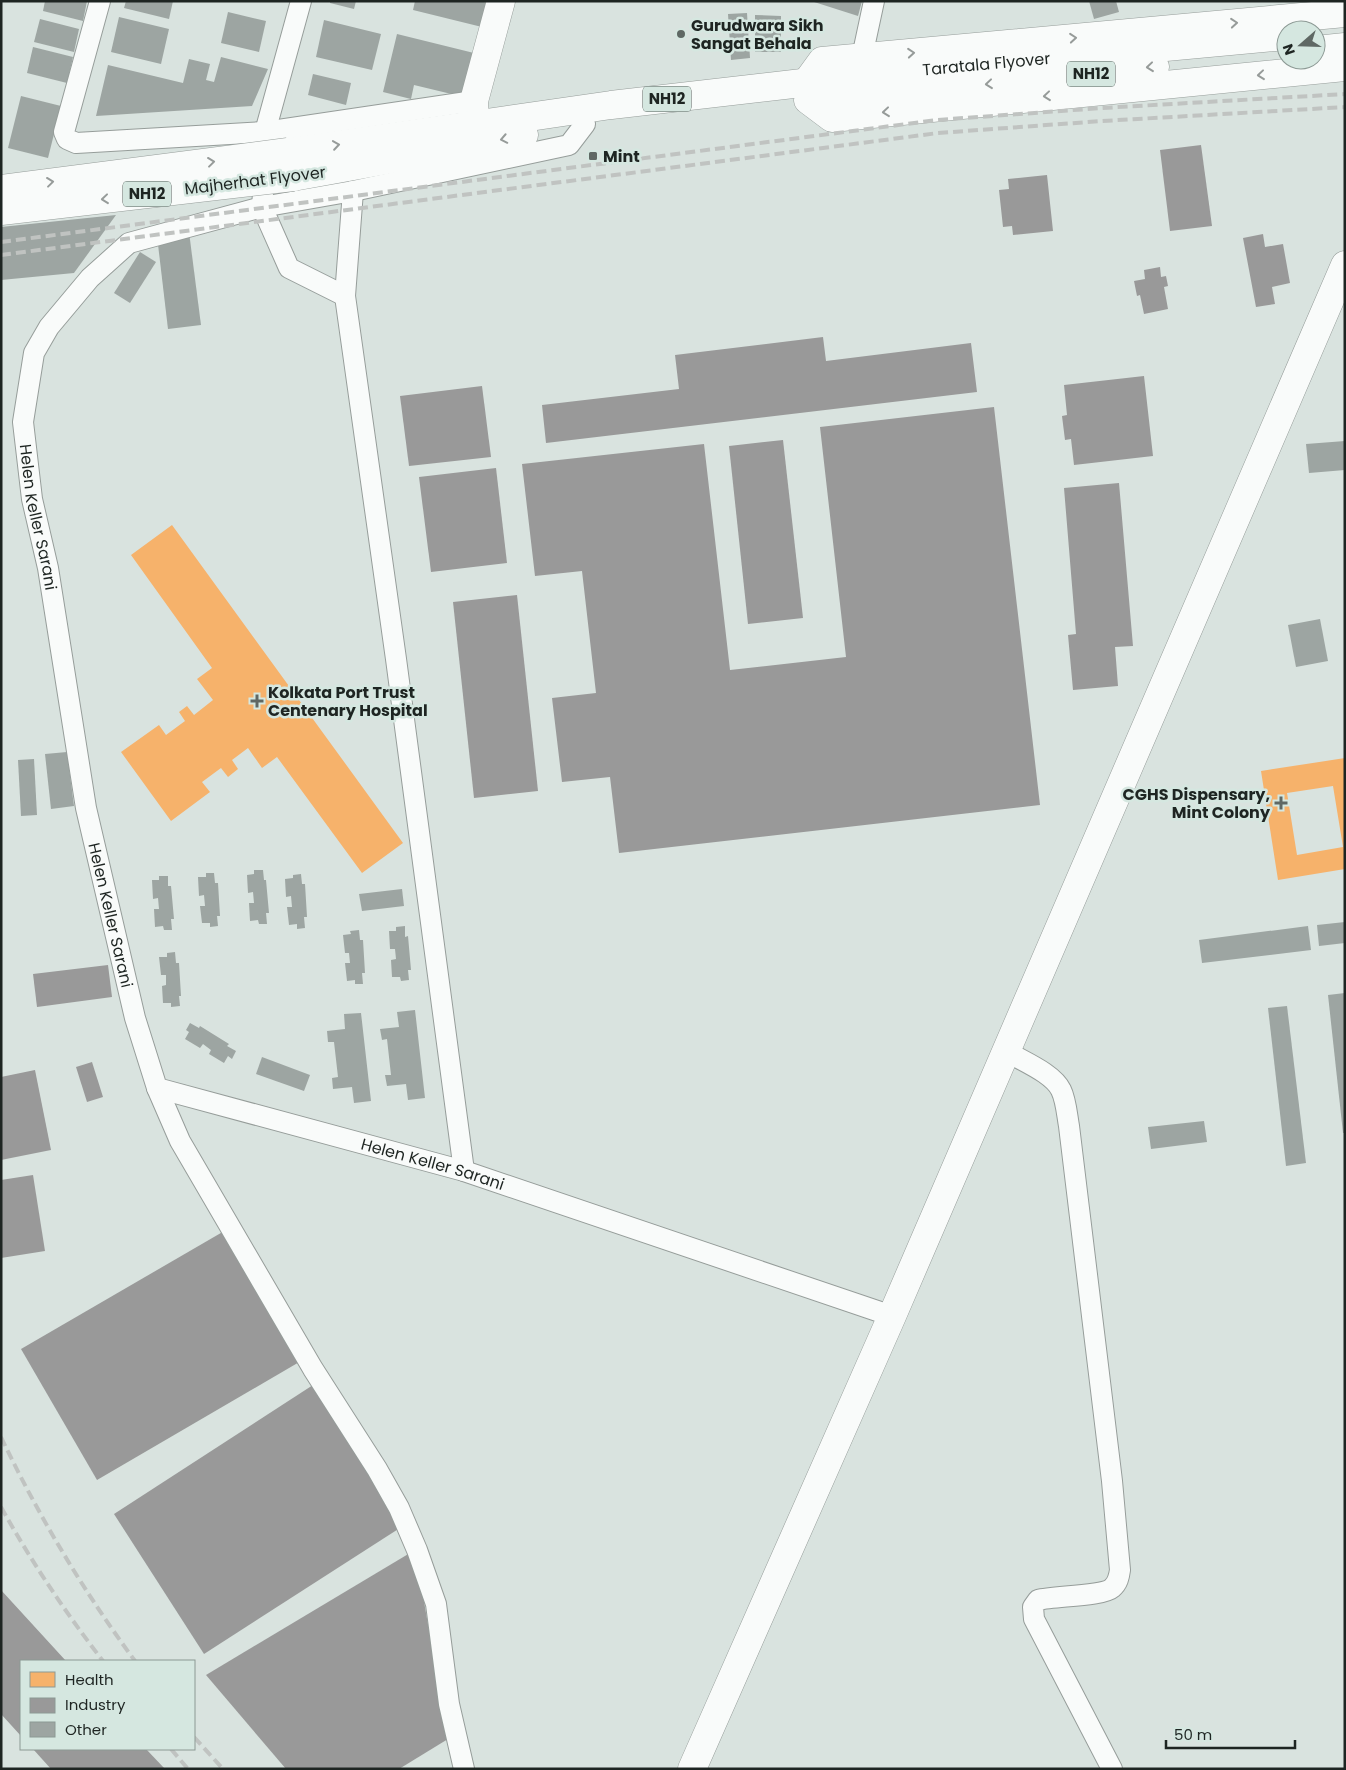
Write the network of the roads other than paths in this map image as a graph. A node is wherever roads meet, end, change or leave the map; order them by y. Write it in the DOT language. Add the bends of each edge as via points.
graph roads {
  1 [pos="100,1"];
  2 [pos="301,1"];
  3 [pos="501,1"];
  4 [pos="874,1"];
  5 [pos="1345,12"];
  6 [pos="1345,31"];
  7 [pos="1326,32"];
  8 [pos="1276,37"];
  9 [pos="1345,47"];
  10 [pos="1326,49"];
  11 [pos="1276,54"];
  12 [pos="862,57"];
  13 [pos="1345,67"];
  14 [pos="900,82"];
  15 [pos="807,92"];
  16 [pos="475,123"];
  17 [pos="585,124"];
  18 [pos="265,132"];
  19 [pos="290,164"];
  20 [pos="1,189"];
  21 [pos="353,191"];
  22 [pos="262,207"];
  23 [pos="1,211"];
  24 [pos="1345,265"];
  25 [pos="345,296"];
  26 [pos="1006,1051"];
  27 [pos="157,1088"];
  28 [pos="464,1171"];
  29 [pos="892,1316"];
  30 [pos="464,1769"];
  31 [pos="692,1769"];
  32 [pos="1112,1769"];
  1 -- 18 [label="street" via="64,132 67,138 76,143"];
  2 -- 18 [label="street"];
  3 -- 16 [label="main road"];
  4 -- 12 [label="street"];
  12 -- 5 [label="main road, one-way"];
  6 -- 7 [label="main road"];
  8 -- 14 [label="main road, Taratala Flyover / NH12"];
  9 -- 10 [label="main road"];
  11 -- 14 [label="main road, Taratala Flyover / NH12, one-way"];
  12 -- 15 [label="main road" via="822,61"];
  13 -- 15 [label="main road, one-way" via="832,118"];
  14 -- 15 [label="main road, Taratala Flyover / NH12"];
  15 -- 16 [label="main road, NH12" via="596,106"];
  15 -- 17 [label="main road, NH12"];
  17 -- 16 [label="main road, NH12, one-way"];
  16 -- 18 [label="street"];
  16 -- 19 [label="main road, Majherhat Flyover / NH12"];
  17 -- 21 [label="street, Helen Keller Sarani" via="569,145"];
  18 -- 22 [label="street"];
  20 -- 19 [label="main road, Majherhat Flyover / NH12, one-way, bridge"];
  19 -- 23 [label="main road, Majherhat Flyover / NH12, one-way, bridge"];
  21 -- 22 [label="street, Helen Keller Sarani"];
  21 -- 25 [label="street"];
  22 -- 25 [label="street" via="288,268"];
  22 -- 27 [label="street, Helen Keller Sarani" via="129,243 96,272 49,327 34,353 23,422 32,499 48,568 86,808 135,1018"];
  24 -- 26 [label="main road"];
  25 -- 28 [label="street"];
  26 -- 29 [label="main road"];
  26 -- 32 [label="street" via="1042,1072 1062,1091 1112,1481 1120,1570 1118,1581 1111,1589 1038,1600 1033,1608 1034,1619"];
  27 -- 28 [label="street, Helen Keller Sarani"];
  27 -- 30 [label="street" via="180,1141 313,1369 399,1508 436,1604 448,1704"];
  28 -- 29 [label="street, Helen Keller Sarani"];
  29 -- 31 [label="main road"];
}
